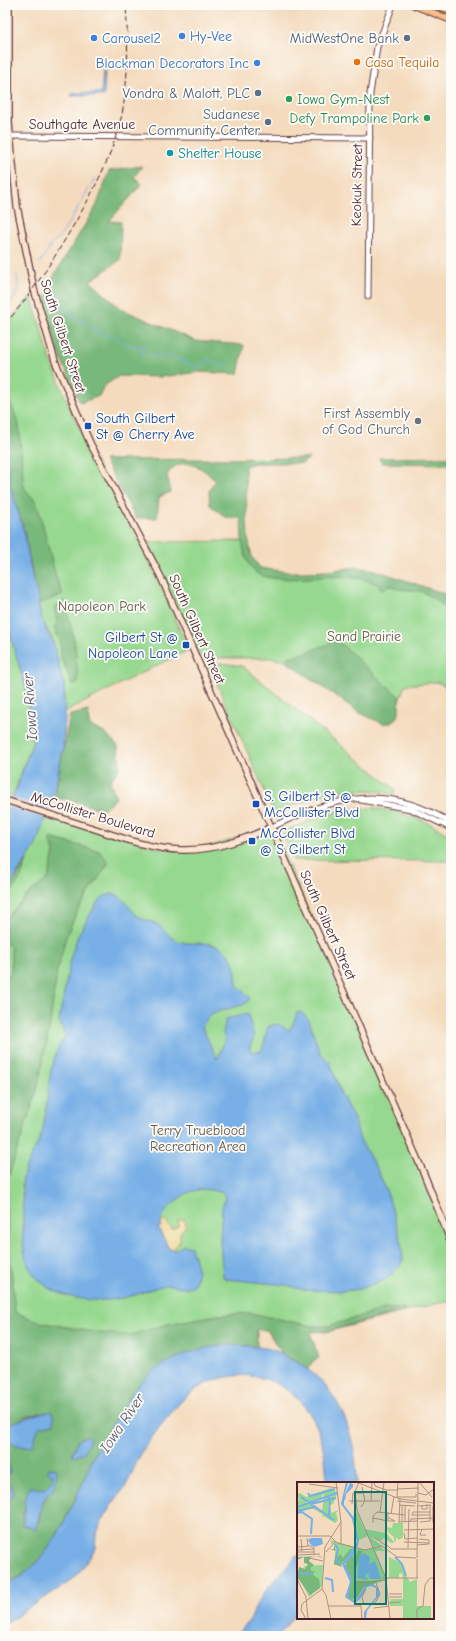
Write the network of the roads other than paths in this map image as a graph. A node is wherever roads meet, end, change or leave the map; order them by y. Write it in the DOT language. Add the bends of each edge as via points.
graph roads {
  1 [pos="9,5"];
  2 [pos="392,5"];
  3 [pos="414,5"];
  4 [pos="436,5"];
  5 [pos="451,11"];
  6 [pos="451,20"];
  7 [pos="10,136"];
  8 [pos="370,138"];
  9 [pos="368,296"];
  10 [pos="5,800"];
  11 [pos="358,800"];
  12 [pos="451,823"];
  13 [pos="272,826"];
  14 [pos="451,828"];
  15 [pos="451,1242"];
  1 -- 7 [label="main road, South Gilbert Street"];
  2 -- 8 [label="street, Keokuk Street" via="373,63"];
  3 -- 6 [label="main road"];
  4 -- 5 [label="main road"];
  7 -- 8 [label="street, Southgate Avenue"];
  7 -- 13 [label="main road, South Gilbert Street" via="24,248 41,316 56,361 90,443 160,575"];
  8 -- 9 [label="street, Keokuk Street"];
  10 -- 13 [label="main road, McCollister Boulevard" via="145,845 182,850 228,844"];
  11 -- 12 [label="street, McCollister Boulevard" via="382,798 414,804"];
  11 -- 13 [label="street, McCollister Boulevard" via="323,805"];
  11 -- 14 [label="street, McCollister Boulevard" via="411,809"];
  13 -- 15 [label="main road, South Gilbert Street" via="424,1174"];
}
